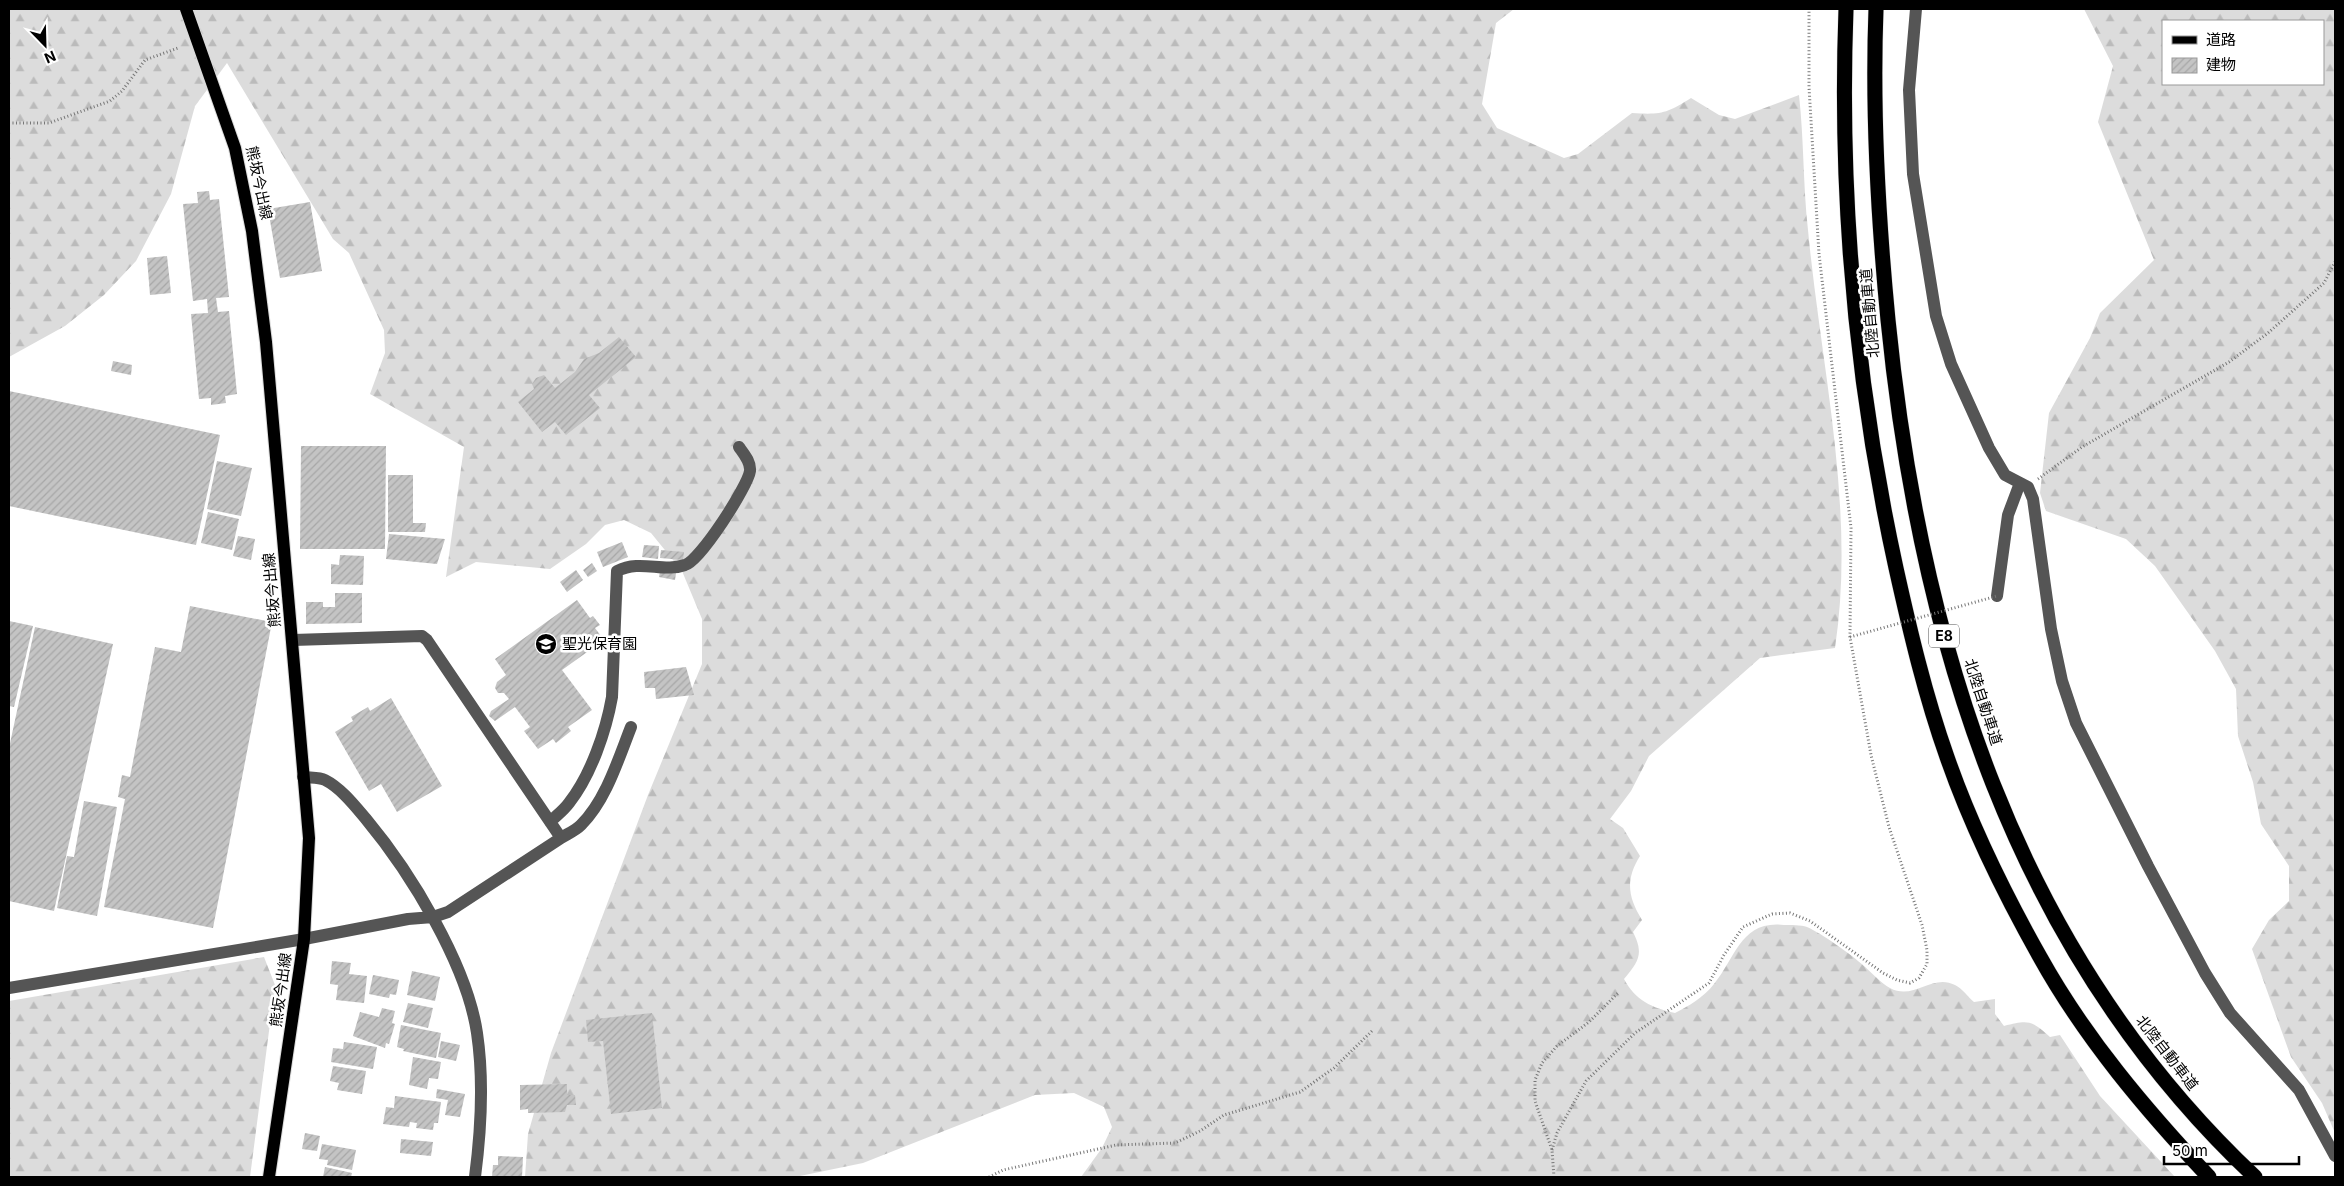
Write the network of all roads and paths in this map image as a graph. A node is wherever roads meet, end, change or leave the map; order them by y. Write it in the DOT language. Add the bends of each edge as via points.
graph roads {
  1 [pos="186,9"];
  2 [pos="1809,9"];
  3 [pos="1846,9"];
  4 [pos="1876,9"];
  5 [pos="1916,9"];
  6 [pos="178,48"];
  7 [pos="9,123"];
  8 [pos="2335,262"];
  9 [pos="739,447"];
  10 [pos="2024,485"];
  11 [pos="1997,596"];
  12 [pos="1850,637"];
  13 [pos="293,640"];
  14 [pos="631,727"];
  15 [pos="303,777"];
  16 [pos="550,822"];
  17 [pos="561,838"];
  18 [pos="433,917"];
  19 [pos="304,939"];
  20 [pos="9,988"];
  21 [pos="1619,992"];
  22 [pos="1373,1030"];
  23 [pos="1552,1150"];
  24 [pos="2335,1156"];
  25 [pos="269,1177"];
  26 [pos="475,1177"];
  27 [pos="988,1177"];
  28 [pos="1554,1177"];
  29 [pos="2209,1177"];
  30 [pos="2255,1177"];
  1 -- 13 [label="main road, 熊坂今出線" via="235,148 252,231 266,342"];
  2 -- 12 [label="path" via="1809,87 1819,254 1852,528"];
  3 -- 29 [label="highway, 北陸自動車道 / E8" via="1848,204 1862,372 1874,461 1890,539 1922,676 1941,739 1974,827 2041,960 2117,1071 2162,1128"];
  4 -- 30 [label="highway, 北陸自動車道 / E8" via="1878,197 1892,366 1918,526 1958,686 2002,812 2069,944 2144,1055 2186,1106"];
  5 -- 10 [label="street" via="1909,90 1913,174 1936,316 1951,364 1989,448 2005,475"];
  6 -- 7 [label="path" via="145,60 110,102 49,124"];
  8 -- 10 [label="path" via="2324,283 2230,362 2082,447"];
  9 -- 16 [label="street" via="748,458 750,471 722,524 698,557 683,566 630,564 617,570 609,716 577,791 569,804"];
  10 -- 11 [label="street" via="2008,515"];
  10 -- 24 [label="street" via="2036,515 2051,629 2062,681 2076,723 2205,973 2230,1013 2299,1090"];
  11 -- 12 [label="path, bridge"];
  12 -- 23 [label="path" via="1865,727 1889,827 1926,939 1927,964 1923,972 1910,982 1897,980 1810,921 1790,913 1772,914 1742,927 1709,983 1635,1034 1586,1081 1557,1132"];
  13 -- 15 [label="main road, 熊坂今出線"];
  13 -- 16 [label="street" via="422,636"];
  14 -- 17 [label="street" via="597,803 580,826"];
  15 -- 18 [label="street" via="325,780 351,801 386,843"];
  15 -- 19 [label="main road, 熊坂今出線" via="309,838"];
  16 -- 17 [label="street"];
  17 -- 18 [label="street" via="448,912"];
  18 -- 19 [label="street"];
  18 -- 26 [label="street" via="463,984 477,1032 481,1070"];
  19 -- 20 [label="street"];
  19 -- 25 [label="main road, 熊坂今出線"];
  21 -- 23 [label="path" via="1542,1062 1535,1080 1535,1101"];
  22 -- 27 [label="path" via="1334,1068 1300,1092 1224,1115 1175,1143 1116,1145 1003,1170"];
  23 -- 28 [label="path"];
}
